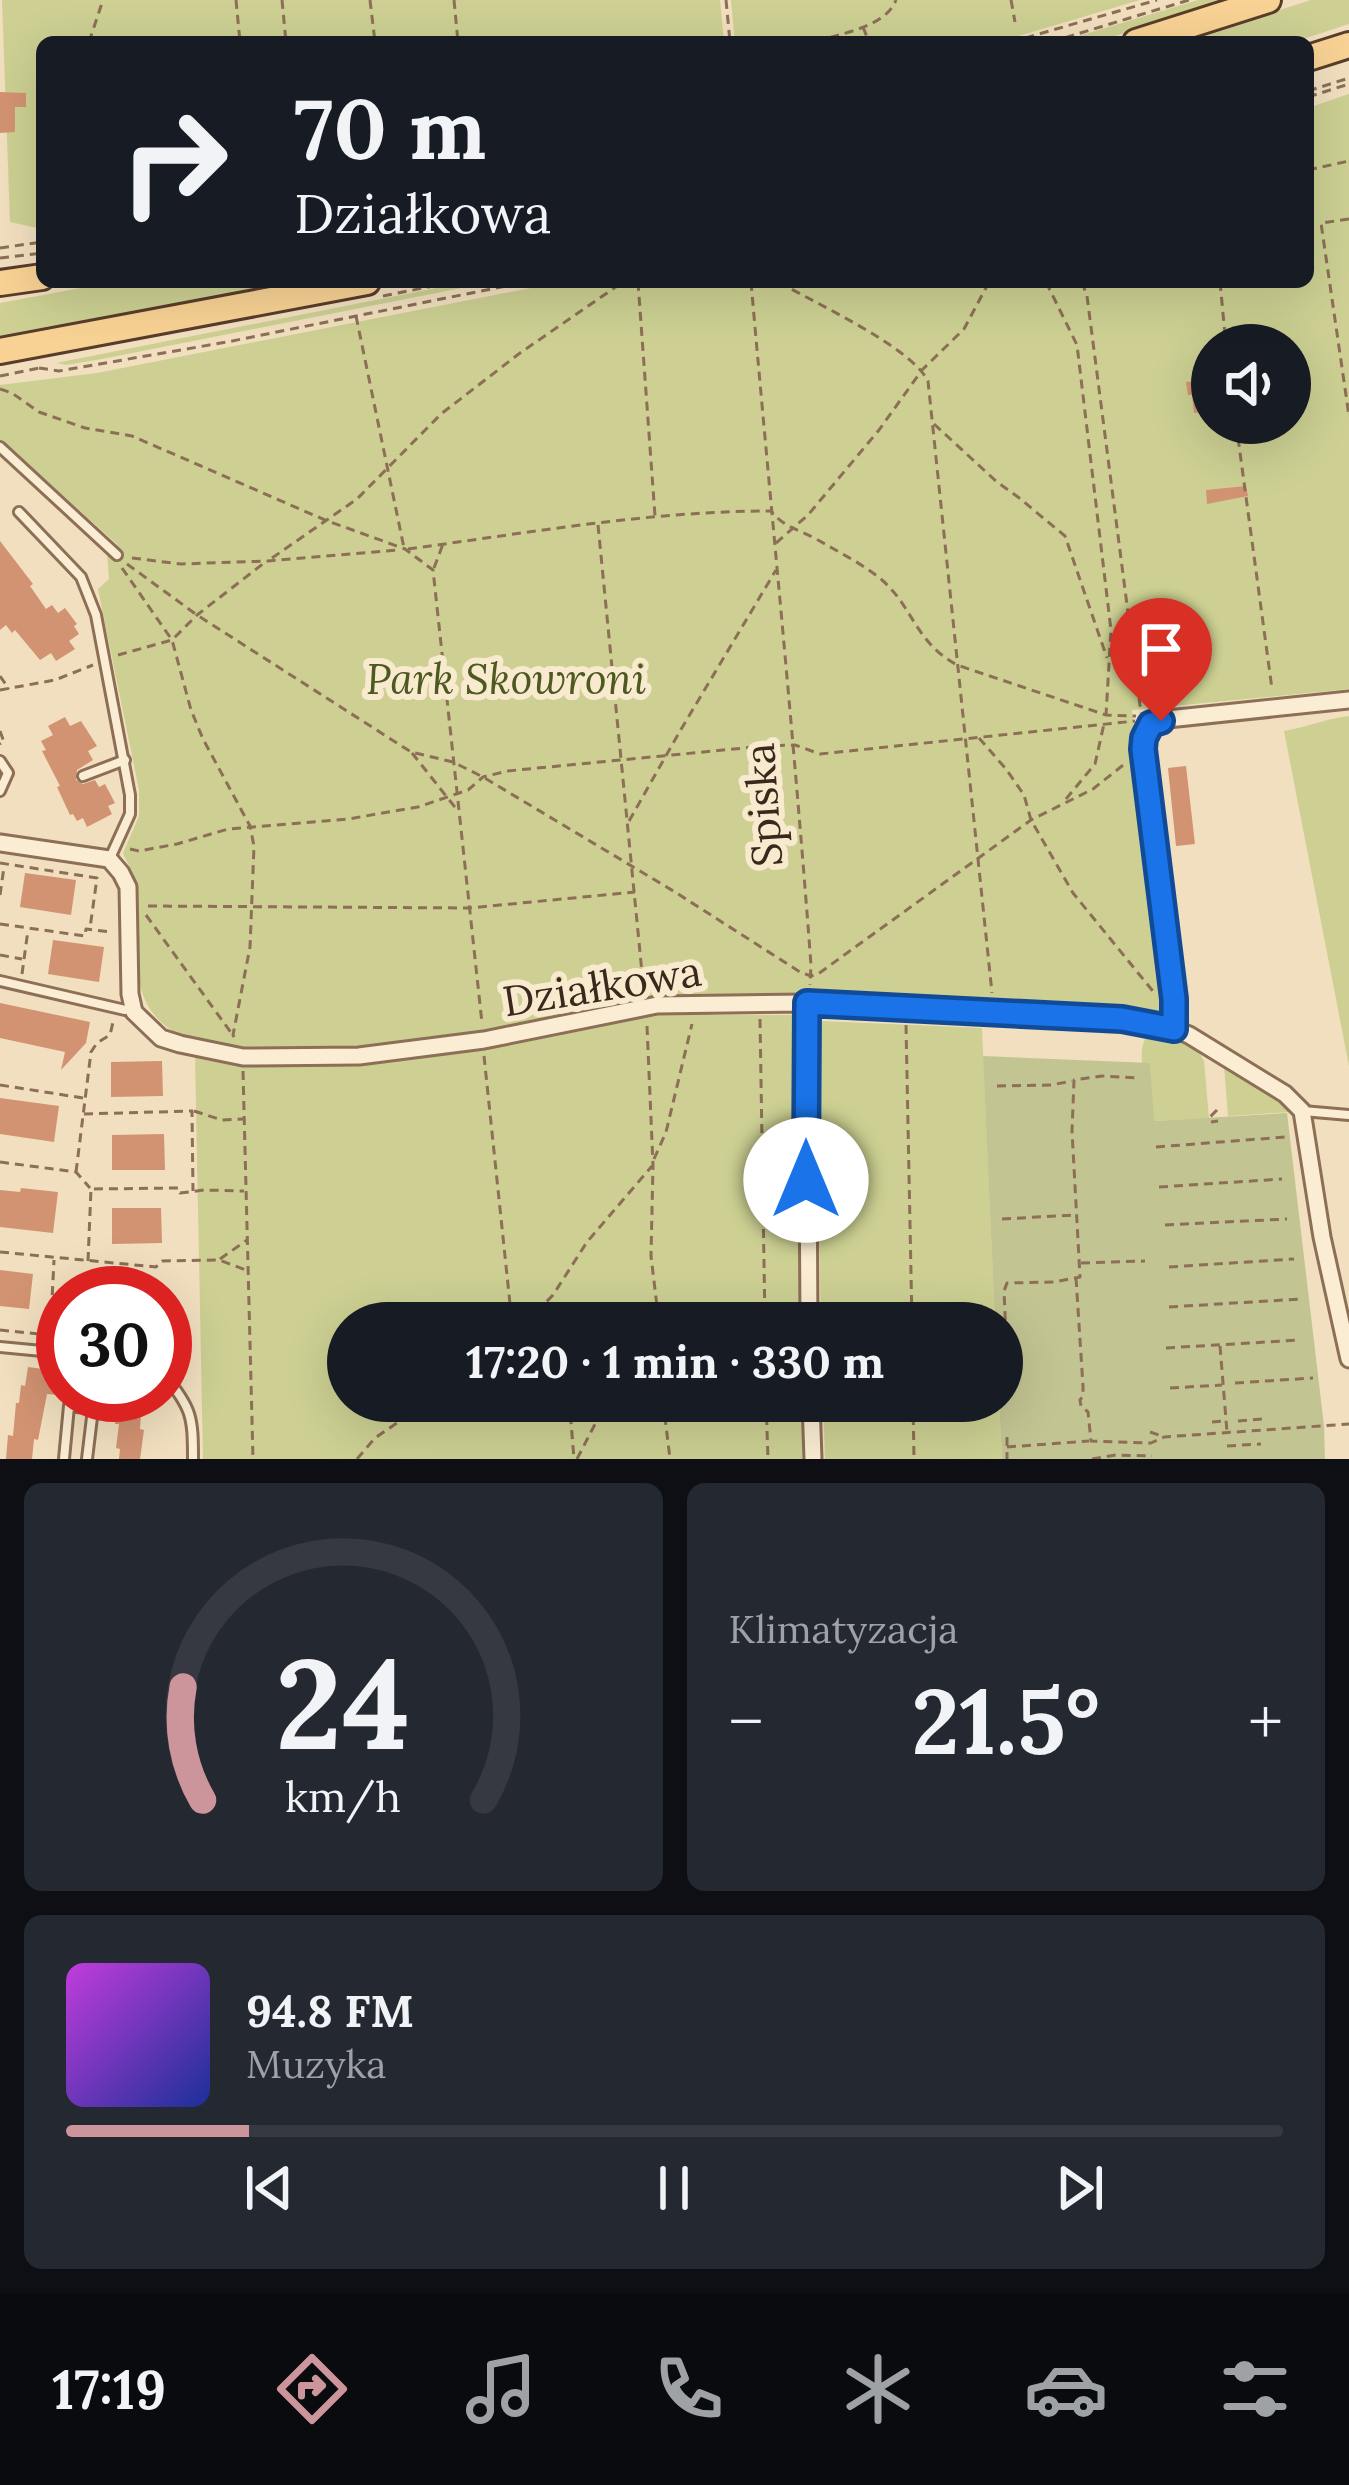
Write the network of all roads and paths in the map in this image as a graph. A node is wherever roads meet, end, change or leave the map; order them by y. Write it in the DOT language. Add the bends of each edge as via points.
graph roads {
  1 [pos="104,0"];
  2 [pos="236,0"];
  3 [pos="282,0"];
  4 [pos="370,0"];
  5 [pos="454,0"];
  6 [pos="725,0"];
  7 [pos="896,0"];
  8 [pos="1011,0"];
  9 [pos="1156,0"];
  10 [pos="1190,0"];
  11 [pos="1268,0"];
  12 [pos="1016,22"];
  13 [pos="862,26"];
  14 [pos="91,36"];
  15 [pos="239,36"];
  16 [pos="285,36"];
  17 [pos="374,36"];
  18 [pos="457,36"];
  19 [pos="729,36"];
  20 [pos="833,36"];
  21 [pos="866,36"];
  22 [pos="1033,36"];
  23 [pos="1071,36"];
  24 [pos="1155,36"];
  25 [pos="1349,45"];
  26 [pos="1314,56"];
  27 [pos="1349,81"];
  28 [pos="1314,92"];
  29 [pos="1349,161"];
  30 [pos="1314,169"];
  31 [pos="1349,219"];
  32 [pos="36,243"];
  33 [pos="0,248"];
  34 [pos="36,254"];
  35 [pos="0,258"];
  36 [pos="36,278"];
  37 [pos="0,283"];
  38 [pos="335,288"];
  39 [pos="495,288"];
  40 [pos="614,288"];
  41 [pos="638,288"];
  42 [pos="752,288"];
  43 [pos="790,288"];
  44 [pos="986,288"];
  45 [pos="1049,288"];
  46 [pos="1084,288"];
  47 [pos="1221,288"];
  48 [pos="356,315"];
  49 [pos="1224,324"];
  50 [pos="0,351"];
  51 [pos="922,370"];
  52 [pos="0,376"];
  53 [pos="0,389"];
  54 [pos="1349,416"];
  55 [pos="933,422"];
  56 [pos="1239,444"];
  57 [pos="0,447"];
  58 [pos="386,472"];
  59 [pos="771,511"];
  60 [pos="19,512"];
  61 [pos="656,518"];
  62 [pos="325,520"];
  63 [pos="598,523"];
  64 [pos="792,528"];
  65 [pos="443,544"];
  66 [pos="774,545"];
  67 [pos="404,549"];
  68 [pos="117,555"];
  69 [pos="268,560"];
  70 [pos="777,569"];
  71 [pos="434,570"];
  72 [pos="197,615"];
  73 [pos="172,640"];
  74 [pos="104,659"];
  75 [pos="1109,663"];
  76 [pos="957,665"];
  77 [pos="0,676"];
  78 [pos="9,689"];
  79 [pos="0,690"];
  80 [pos="1273,697"];
  81 [pos="1349,700"];
  82 [pos="1139,709"];
  83 [pos="1106,715"];
  84 [pos="1104,724"];
  85 [pos="0,731"];
  86 [pos="978,737"];
  87 [pos="967,739"];
  88 [pos="0,744"];
  89 [pos="795,745"];
  90 [pos="1143,749"];
  91 [pos="411,752"];
  92 [pos="664,757"];
  93 [pos="124,760"];
  94 [pos="0,761"];
  95 [pos="621,761"];
  96 [pos="454,762"];
  97 [pos="83,776"];
  98 [pos="483,777"];
  99 [pos="0,791"];
  100 [pos="459,794"];
  101 [pos="448,797"];
  102 [pos="1063,803"];
  103 [pos="460,814"];
  104 [pos="1031,820"];
  105 [pos="628,824"];
  106 [pos="250,826"];
  107 [pos="0,843"];
  108 [pos="113,852"];
  109 [pos="977,861"];
  110 [pos="2,863"];
  111 [pos="632,868"];
  112 [pos="635,892"];
  113 [pos="0,895"];
  114 [pos="252,907"];
  115 [pos="469,908"];
  116 [pos="0,924"];
  117 [pos="28,928"];
  118 [pos="90,930"];
  119 [pos="113,932"];
  120 [pos="0,955"];
  121 [pos="24,960"];
  122 [pos="811,976"];
  123 [pos="0,982"];
  124 [pos="20,985"];
  125 [pos="807,1003"];
  126 [pos="720,1004"];
  127 [pos="132,1007"];
  128 [pos="646,1007"];
  129 [pos="995,1013"];
  130 [pos="760,1015"];
  131 [pos="113,1022"];
  132 [pos="906,1025"];
  133 [pos="1174,1029"];
  134 [pos="233,1035"];
  135 [pos="484,1040"];
  136 [pos="243,1057"];
  137 [pos="1139,1078"];
  138 [pos="1074,1080"];
  139 [pos="0,1085"];
  140 [pos="997,1086"];
  141 [pos="85,1098"];
  142 [pos="1217,1110"];
  143 [pos="192,1111"];
  144 [pos="1302,1111"];
  145 [pos="83,1114"];
  146 [pos="1349,1115"];
  147 [pos="244,1119"];
  148 [pos="1218,1121"];
  149 [pos="1286,1137"];
  150 [pos="1156,1147"];
  151 [pos="0,1162"];
  152 [pos="653,1163"];
  153 [pos="76,1172"];
  154 [pos="1282,1179"];
  155 [pos="1159,1186"];
  156 [pos="91,1189"];
  157 [pos="245,1191"];
  158 [pos="194,1192"];
  159 [pos="1076,1215"];
  160 [pos="1002,1219"];
  161 [pos="1287,1219"];
  162 [pos="1165,1226"];
  163 [pos="247,1240"];
  164 [pos="0,1252"];
  165 [pos="54,1258"];
  166 [pos="1294,1259"];
  167 [pos="219,1260"];
  168 [pos="1145,1261"];
  169 [pos="88,1262"];
  170 [pos="1079,1263"];
  171 [pos="54,1266"];
  172 [pos="1168,1267"];
  173 [pos="248,1270"];
  174 [pos="1076,1278"];
  175 [pos="1301,1299"];
  176 [pos="510,1302"];
  177 [pos="546,1302"];
  178 [pos="658,1302"];
  179 [pos="765,1302"];
  180 [pos="809,1302"];
  181 [pos="912,1302"];
  182 [pos="1004,1302"];
  183 [pos="1169,1307"];
  184 [pos="0,1330"];
  185 [pos="36,1334"];
  186 [pos="1300,1340"];
  187 [pos="1220,1346"];
  188 [pos="0,1347"];
  189 [pos="1166,1348"];
  190 [pos="36,1351"];
  191 [pos="1349,1359"];
  192 [pos="1313,1378"];
  193 [pos="1235,1383"];
  194 [pos="1223,1385"];
  195 [pos="1170,1388"];
  196 [pos="192,1418"];
  197 [pos="1262,1419"];
  198 [pos="1238,1420"];
  199 [pos="1226,1421"];
  200 [pos="398,1422"];
  201 [pos="571,1422"];
  202 [pos="596,1422"];
  203 [pos="666,1422"];
  204 [pos="767,1422"];
  205 [pos="812,1422"];
  206 [pos="913,1422"];
  207 [pos="1212,1422"];
  208 [pos="1349,1424"];
  209 [pos="1150,1432"];
  210 [pos="1227,1434"];
  211 [pos="1007,1437"];
  212 [pos="1164,1437"];
  213 [pos="1091,1441"];
  214 [pos="1262,1444"];
  215 [pos="1227,1446"];
  216 [pos="1007,1447"];
  217 [pos="1151,1456"];
  218 [pos="64,1459"];
  219 [pos="87,1459"];
  220 [pos="193,1459"];
  221 [pos="253,1459"];
  222 [pos="357,1459"];
  223 [pos="576,1459"];
  224 [pos="670,1459"];
  225 [pos="768,1459"];
  226 [pos="813,1459"];
  227 [pos="914,1459"];
  228 [pos="1007,1459"];
  229 [pos="1092,1459"];
  1 -- 14 [label="path"];
  2 -- 15 [label="path"];
  3 -- 16 [label="path"];
  4 -- 17 [label="path"];
  5 -- 18 [label="path"];
  6 -- 19 [label="path"];
  7 -- 13 [label="path" via="891,12"];
  8 -- 12 [label="path"];
  9 -- 22 [label="path"];
  10 -- 23 [label="path"];
  11 -- 24 [label="main road"];
  13 -- 20 [label="path"];
  13 -- 21 [label="path"];
  25 -- 26 [label="main road"];
  27 -- 28 [label="path"];
  29 -- 30 [label="path"];
  31 -- 54 [label="path" via="1321,223"];
  32 -- 33 [label="path"];
  34 -- 35 [label="path"];
  36 -- 37 [label="main road"];
  38 -- 50 [label="main road"];
  39 -- 48 [label="path"];
  40 -- 58 [label="path" via="441,415"];
  41 -- 61 [label="path"];
  42 -- 59 [label="path, Spiska"];
  43 -- 51 [label="path"];
  44 -- 51 [label="path" via="964,329"];
  45 -- 75 [label="path" via="1077,345"];
  46 -- 82 [label="path"];
  47 -- 49 [label="path"];
  48 -- 52 [label="path"];
  48 -- 58 [label="path"];
  51 -- 55 [label="path"];
  51 -- 64 [label="path"];
  53 -- 62 [label="path" via="39,412 132,436"];
  55 -- 75 [label="path" via="1065,536"];
  55 -- 76 [label="path"];
  56 -- 80 [label="path"];
  57 -- 68 [label="lane"];
  58 -- 62 [label="path"];
  58 -- 67 [label="path"];
  59 -- 61 [label="path"];
  59 -- 64 [label="path"];
  59 -- 66 [label="path, Spiska"];
  60 -- 74 [label="lane" via="81,577"];
  61 -- 63 [label="path"];
  62 -- 67 [label="path"];
  62 -- 69 [label="path"];
  63 -- 65 [label="path"];
  63 -- 95 [label="path"];
  64 -- 66 [label="path"];
  64 -- 76 [label="path" via="883,580 926,641"];
  65 -- 67 [label="path"];
  65 -- 71 [label="path"];
  66 -- 70 [label="path, Spiska"];
  67 -- 69 [label="path"];
  67 -- 71 [label="path"];
  68 -- 69 [label="path" via="182,564"];
  68 -- 72 [label="path"];
  68 -- 73 [label="path"];
  69 -- 72 [label="path"];
  70 -- 89 [label="path, Spiska"];
  70 -- 92 [label="path"];
  71 -- 96 [label="path"];
  72 -- 73 [label="path"];
  72 -- 91 [label="path"];
  73 -- 74 [label="path"];
  73 -- 106 [label="path" via="203,739"];
  74 -- 78 [label="path"];
  74 -- 93 [label="lane"];
  75 -- 83 [label="path"];
  76 -- 83 [label="path"];
  76 -- 87 [label="path"];
  77 -- 78 [label="path"];
  78 -- 79 [label="path"];
  81 -- 90 [label="street" via="1168,719 1151,724"];
  83 -- 84 [label="path"];
  83 -- 84 [label="path" via="1144,718"];
  84 -- 86 [label="path"];
  84 -- 102 [label="path" via="1095,764"];
  85 -- 88 [label="path"];
  86 -- 87 [label="path"];
  86 -- 104 [label="path" via="1024,795"];
  87 -- 89 [label="path" via="820,754"];
  87 -- 109 [label="path"];
  89 -- 92 [label="path"];
  89 -- 122 [label="path, Spiska"];
  90 -- 102 [label="path"];
  90 -- 133 [label="street"];
  91 -- 96 [label="path"];
  91 -- 101 [label="path"];
  92 -- 95 [label="path"];
  92 -- 105 [label="path"];
  93 -- 97 [label="lane"];
  93 -- 108 [label="lane" via="130,814"];
  94 -- 99 [label="lane" via="8,773"];
  95 -- 98 [label="path"];
  95 -- 105 [label="path"];
  96 -- 98 [label="path"];
  96 -- 100 [label="path"];
  98 -- 100 [label="path"];
  98 -- 111 [label="path"];
  100 -- 101 [label="path"];
  100 -- 103 [label="path"];
  101 -- 103 [label="path"];
  101 -- 106 [label="path" via="348,819"];
  102 -- 104 [label="path"];
  103 -- 115 [label="path"];
  104 -- 109 [label="path"];
  104 -- 133 [label="path" via="1073,893 1165,1006"];
  105 -- 111 [label="path"];
  106 -- 108 [label="path"];
  106 -- 114 [label="path"];
  107 -- 108 [label="street"];
  108 -- 127 [label="street" via="128,887"];
  109 -- 122 [label="path"];
  109 -- 129 [label="path"];
  110 -- 113 [label="path"];
  110 -- 118 [label="path" via="100,879"];
  111 -- 112 [label="path"];
  111 -- 122 [label="path"];
  112 -- 115 [label="path"];
  112 -- 128 [label="path"];
  114 -- 115 [label="path"];
  114 -- 134 [label="path"];
  114 -- 134 [label="path" via="136,902"];
  115 -- 135 [label="path"];
  116 -- 117 [label="path"];
  117 -- 118 [label="path" via="85,936"];
  117 -- 121 [label="path"];
  118 -- 119 [label="path"];
  120 -- 121 [label="path"];
  121 -- 124 [label="path"];
  122 -- 125 [label="path, Spiska"];
  123 -- 124 [label="lane"];
  124 -- 127 [label="lane"];
  125 -- 126 [label="street, Działkowa"];
  125 -- 129 [label="street, Działkowa"];
  125 -- 180 [label="street"];
  126 -- 128 [label="street, Działkowa"];
  126 -- 152 [label="path" via="690,1028"];
  127 -- 136 [label="street, Działkowa" via="161,1038"];
  128 -- 135 [label="street, Działkowa"];
  128 -- 152 [label="path"];
  129 -- 133 [label="street, Działkowa"];
  130 -- 179 [label="path"];
  131 -- 141 [label="path" via="91,1052"];
  132 -- 181 [label="path"];
  133 -- 144 [label="street, Działkowa"];
  134 -- 136 [label="path"];
  135 -- 136 [label="street, Działkowa" via="359,1056"];
  135 -- 176 [label="path"];
  136 -- 147 [label="path"];
  137 -- 138 [label="path"];
  138 -- 140 [label="path"];
  138 -- 159 [label="path"];
  139 -- 141 [label="path"];
  141 -- 145 [label="path"];
  142 -- 148 [label="path" via="1210,1118"];
  143 -- 145 [label="path"];
  143 -- 147 [label="path"];
  143 -- 158 [label="path"];
  144 -- 146 [label="lane"];
  144 -- 191 [label="street"];
  145 -- 153 [label="path"];
  147 -- 157 [label="path"];
  149 -- 150 [label="path"];
  151 -- 153 [label="path"];
  152 -- 177 [label="path"];
  152 -- 178 [label="path"];
  153 -- 156 [label="path"];
  154 -- 155 [label="path"];
  156 -- 158 [label="path"];
  156 -- 169 [label="path"];
  157 -- 158 [label="path"];
  157 -- 163 [label="path"];
  159 -- 160 [label="path"];
  159 -- 170 [label="path"];
  161 -- 162 [label="path"];
  163 -- 167 [label="path"];
  163 -- 173 [label="path"];
  164 -- 165 [label="path"];
  165 -- 169 [label="path"];
  165 -- 171 [label="path"];
  166 -- 172 [label="path"];
  167 -- 169 [label="path" via="156,1267"];
  167 -- 173 [label="path"];
  168 -- 170 [label="path"];
  170 -- 174 [label="path"];
  173 -- 221 [label="path"];
  174 -- 182 [label="path" via="1007,1282"];
  174 -- 213 [label="path" via="1080,1400"];
  175 -- 183 [label="path"];
  184 -- 185 [label="path"];
  186 -- 187 [label="path"];
  187 -- 189 [label="path"];
  187 -- 194 [label="path"];
  188 -- 190 [label="lane"];
  192 -- 193 [label="path"];
  194 -- 195 [label="path"];
  194 -- 199 [label="path"];
  196 -- 220 [label="lane"];
  197 -- 198 [label="path"];
  199 -- 207 [label="path"];
  199 -- 210 [label="path"];
  200 -- 222 [label="path"];
  201 -- 223 [label="path"];
  202 -- 223 [label="path"];
  203 -- 224 [label="path"];
  204 -- 225 [label="path"];
  205 -- 226 [label="street"];
  206 -- 227 [label="path"];
  208 -- 210 [label="path"];
  209 -- 212 [label="path"];
  210 -- 212 [label="path"];
  211 -- 216 [label="path"];
  212 -- 213 [label="path"];
  213 -- 216 [label="path"];
  214 -- 215 [label="path"];
  216 -- 228 [label="path"];
  217 -- 229 [label="path"];
  218 -- 219 [label="lane" via="69,1406 93,1409"];
}
